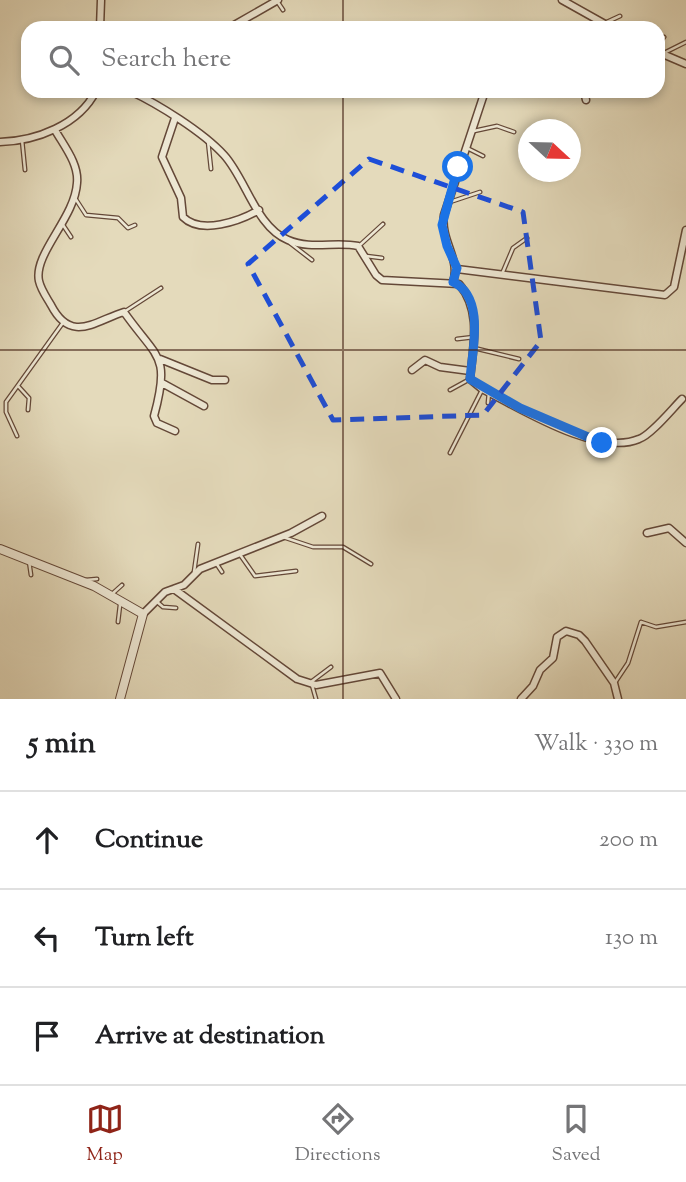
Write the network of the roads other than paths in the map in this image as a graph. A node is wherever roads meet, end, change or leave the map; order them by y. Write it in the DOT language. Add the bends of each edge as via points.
graph roads {
  1 [pos="101,0"];
  2 [pos="562,0"];
  3 [pos="274,1"];
  4 [pos="283,10"];
  5 [pos="620,16"];
  6 [pos="100,21"];
  7 [pos="241,21"];
  8 [pos="599,21"];
  9 [pos="610,21"];
  10 [pos="686,42"];
  11 [pos="665,51"];
  12 [pos="665,55"];
  13 [pos="686,64"];
  14 [pos="90,98"];
  15 [pos="143,98"];
  16 [pos="482,98"];
  17 [pos="176,118"];
  18 [pos="55,130"];
  19 [pos="470,132"];
  20 [pos="514,132"];
  21 [pos="22,139"];
  22 [pos="208,141"];
  23 [pos="0,142"];
  24 [pos="464,147"];
  25 [pos="482,156"];
  26 [pos="211,169"];
  27 [pos="25,170"];
  28 [pos="480,192"];
  29 [pos="75,198"];
  30 [pos="447,203"];
  31 [pos="259,210"];
  32 [pos="383,224"];
  33 [pos="63,225"];
  34 [pos="135,225"];
  35 [pos="686,230"];
  36 [pos="71,237"];
  37 [pos="527,239"];
  38 [pos="290,241"];
  39 [pos="358,246"];
  40 [pos="366,256"];
  41 [pos="382,258"];
  42 [pos="312,260"];
  43 [pos="457,269"];
  44 [pos="502,275"];
  45 [pos="453,282"];
  46 [pos="162,288"];
  47 [pos="124,312"];
  48 [pos="63,322"];
  49 [pos="474,337"];
  50 [pos="457,339"];
  51 [pos="474,348"];
  52 [pos="160,359"];
  53 [pos="519,359"];
  54 [pos="412,370"];
  55 [pos="470,371"];
  56 [pos="470,379"];
  57 [pos="225,380"];
  58 [pos="162,383"];
  59 [pos="18,386"];
  60 [pos="450,390"];
  61 [pos="485,391"];
  62 [pos="682,399"];
  63 [pos="488,403"];
  64 [pos="204,406"];
  65 [pos="28,410"];
  66 [pos="175,430"];
  67 [pos="16,436"];
  68 [pos="450,453"];
  69 [pos="322,516"];
  70 [pos="647,533"];
  71 [pos="280,536"];
  72 [pos="686,543"];
  73 [pos="198,544"];
  74 [pos="0,549"];
  75 [pos="239,553"];
  76 [pos="29,559"];
  77 [pos="215,563"];
  78 [pos="371,564"];
  79 [pos="296,571"];
  80 [pos="222,572"];
  81 [pos="194,574"];
  82 [pos="31,575"];
  83 [pos="97,579"];
  84 [pos="84,582"];
  85 [pos="122,585"];
  86 [pos="174,589"];
  87 [pos="110,596"];
  88 [pos="156,601"];
  89 [pos="121,602"];
  90 [pos="176,608"];
  91 [pos="143,614"];
  92 [pos="118,622"];
  93 [pos="686,622"];
  94 [pos="331,667"];
  95 [pos="614,682"];
  96 [pos="310,684"];
  97 [pos="120,699"];
  98 [pos="316,699"];
  99 [pos="396,699"];
  100 [pos="521,699"];
  101 [pos="618,699"];
  1 -- 6 [label="street"];
  2 -- 8 [label="street"];
  3 -- 4 [label="lane"];
  3 -- 7 [label="street"];
  5 -- 9 [label="lane"];
  10 -- 11 [label="lane"];
  12 -- 13 [label="street"];
  14 -- 18 [label="street"];
  15 -- 17 [label="street"];
  16 -- 19 [label="street"];
  17 -- 22 [label="street"];
  17 -- 31 [label="street" via="162,158 181,198 183,217 193,224 213,225"];
  18 -- 21 [label="street"];
  18 -- 29 [label="street" via="76,169"];
  19 -- 20 [label="lane" via="497,126"];
  19 -- 24 [label="street"];
  21 -- 23 [label="street"];
  21 -- 27 [label="lane"];
  22 -- 26 [label="lane"];
  22 -- 31 [label="street" via="226,156"];
  24 -- 25 [label="lane"];
  24 -- 30 [label="street"];
  28 -- 30 [label="lane"];
  29 -- 33 [label="street"];
  29 -- 34 [label="lane" via="91,217 118,218 128,228"];
  30 -- 43 [label="street" via="443,231"];
  31 -- 38 [label="street" via="276,232"];
  32 -- 39 [label="lane"];
  33 -- 36 [label="lane"];
  33 -- 48 [label="street" via="43,257 38,279"];
  35 -- 44 [label="street" via="674,287 668,295"];
  37 -- 44 [label="lane" via="513,248"];
  38 -- 39 [label="street"];
  38 -- 42 [label="lane"];
  39 -- 40 [label="street"];
  40 -- 41 [label="lane"];
  40 -- 45 [label="street" via="383,280"];
  43 -- 44 [label="street"];
  43 -- 45 [label="street"];
  45 -- 49 [label="street" via="462,288 471,306"];
  46 -- 47 [label="lane"];
  47 -- 48 [label="street" via="88,327"];
  47 -- 52 [label="street"];
  48 -- 59 [label="lane"];
  49 -- 50 [label="lane"];
  49 -- 51 [label="street"];
  51 -- 53 [label="lane"];
  51 -- 55 [label="street"];
  52 -- 57 [label="street" via="212,380"];
  52 -- 58 [label="street"];
  54 -- 55 [label="street" via="425,360"];
  55 -- 56 [label="street"];
  56 -- 60 [label="lane"];
  56 -- 61 [label="street"];
  58 -- 64 [label="street"];
  58 -- 66 [label="street" via="154,416 158,423"];
  59 -- 65 [label="lane" via="29,398"];
  59 -- 67 [label="lane" via="5,406"];
  61 -- 62 [label="street" via="605,443 641,439"];
  61 -- 63 [label="lane"];
  61 -- 68 [label="lane"];
  69 -- 71 [label="street"];
  70 -- 72 [label="street" via="669,528"];
  71 -- 75 [label="street"];
  71 -- 78 [label="lane" via="313,547 343,547"];
  73 -- 81 [label="lane"];
  74 -- 76 [label="street"];
  75 -- 77 [label="street"];
  75 -- 79 [label="lane" via="255,576"];
  76 -- 82 [label="lane"];
  76 -- 84 [label="street"];
  77 -- 80 [label="lane"];
  77 -- 81 [label="street"];
  81 -- 86 [label="street"];
  83 -- 84 [label="lane"];
  84 -- 87 [label="street"];
  85 -- 87 [label="lane"];
  86 -- 88 [label="street"];
  86 -- 96 [label="street" via="290,675"];
  87 -- 89 [label="street"];
  88 -- 90 [label="lane"];
  88 -- 91 [label="street"];
  89 -- 91 [label="street"];
  89 -- 92 [label="lane"];
  91 -- 97 [label="street"];
  93 -- 95 [label="lane" via="656,627 641,622 628,663"];
  94 -- 96 [label="lane"];
  95 -- 100 [label="street" via="579,635 566,631 557,637 553,658"];
  95 -- 101 [label="street"];
  96 -- 98 [label="lane"];
  96 -- 99 [label="street" via="380,673"];
}
